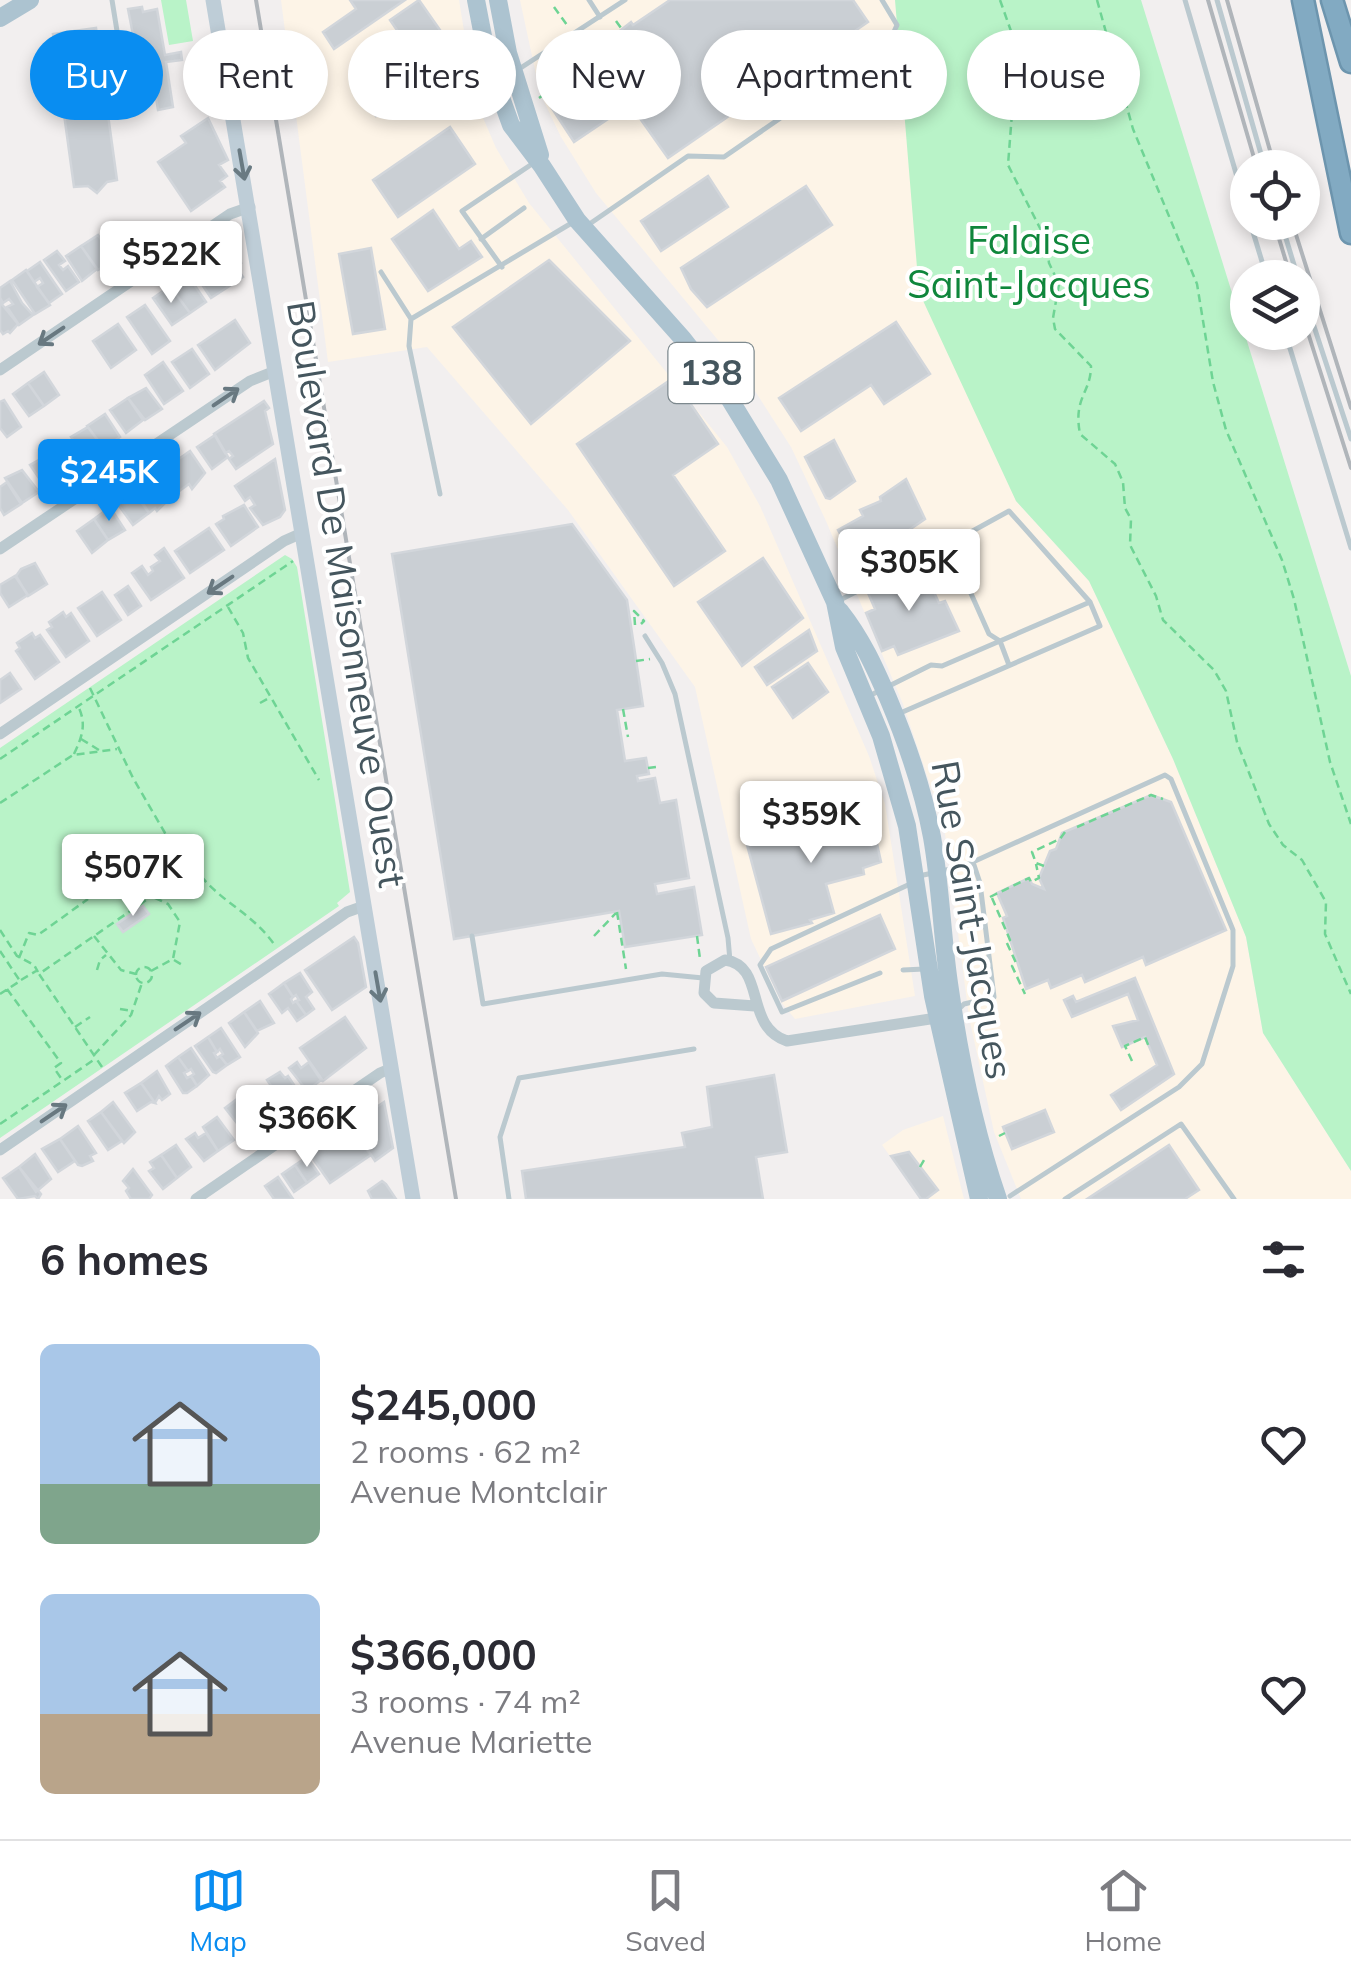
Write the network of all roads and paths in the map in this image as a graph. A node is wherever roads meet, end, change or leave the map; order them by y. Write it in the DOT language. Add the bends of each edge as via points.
graph roads {
  1 [pos="30,0"];
  2 [pos="112,0"];
  3 [pos="213,0"];
  4 [pos="476,0"];
  5 [pos="498,0"];
  6 [pos="588,0"];
  7 [pos="625,0"];
  8 [pos="882,0"];
  9 [pos="1000,0"];
  10 [pos="1097,0"];
  11 [pos="1185,0"];
  12 [pos="1217,0"];
  13 [pos="1302,0"];
  14 [pos="1332,0"];
  15 [pos="554,7"];
  16 [pos="600,17"];
  17 [pos="0,18"];
  18 [pos="616,20"];
  19 [pos="568,26"];
  20 [pos="622,28"];
  21 [pos="117,30"];
  22 [pos="483,30"];
  23 [pos="504,30"];
  24 [pos="1351,62"];
  25 [pos="516,69"];
  26 [pos="516,81"];
  27 [pos="509,120"];
  28 [pos="1259,150"];
  29 [pos="1230,153"];
  30 [pos="540,163"];
  31 [pos="250,207"];
  32 [pos="524,208"];
  33 [pos="580,225"];
  34 [pos="1351,233"];
  35 [pos="481,239"];
  36 [pos="502,267"];
  37 [pos="382,272"];
  38 [pos="411,319"];
  39 [pos="1320,345"];
  40 [pos="1290,350"];
  41 [pos="0,370"];
  42 [pos="275,371"];
  43 [pos="1351,439"];
  44 [pos="440,494"];
  45 [pos="302,533"];
  46 [pos="949,544"];
  47 [pos="1351,548"];
  48 [pos="0,549"];
  49 [pos="295,559"];
  50 [pos="1090,602"];
  51 [pos="227,605"];
  52 [pos="836,605"];
  53 [pos="642,624"];
  54 [pos="645,632"];
  55 [pos="1000,641"];
  56 [pos="653,658"];
  57 [pos="636,661"];
  58 [pos="1009,665"];
  59 [pos="89,687"];
  60 [pos="884,689"];
  61 [pos="94,695"];
  62 [pos="271,697"];
  63 [pos="866,697"];
  64 [pos="260,703"];
  65 [pos="78,706"];
  66 [pos="623,709"];
  67 [pos="895,715"];
  68 [pos="0,734"];
  69 [pos="628,738"];
  70 [pos="80,739"];
  71 [pos="117,749"];
  72 [pos="100,751"];
  73 [pos="73,755"];
  74 [pos="0,759"];
  75 [pos="656,767"];
  76 [pos="648,768"];
  77 [pos="319,780"];
  78 [pos="1163,799"];
  79 [pos="0,803"];
  80 [pos="1351,824"];
  81 [pos="973,862"];
  82 [pos="1036,863"];
  83 [pos="1044,866"];
  84 [pos="194,868"];
  85 [pos="937,872"];
  86 [pos="917,879"];
  87 [pos="974,885"];
  88 [pos="951,895"];
  89 [pos="152,896"];
  90 [pos="88,899"];
  91 [pos="364,906"];
  92 [pos="1003,908"];
  93 [pos="997,910"];
  94 [pos="1000,918"];
  95 [pos="994,924"];
  96 [pos="0,930"];
  97 [pos="94,936"];
  98 [pos="472,936"];
  99 [pos="594,936"];
  100 [pos="696,936"];
  101 [pos="996,946"];
  102 [pos="1008,946"];
  103 [pos="277,948"];
  104 [pos="0,951"];
  105 [pos="108,954"];
  106 [pos="19,958"];
  107 [pos="172,959"];
  108 [pos="730,960"];
  109 [pos="701,961"];
  110 [pos="184,966"];
  111 [pos="1012,966"];
  112 [pos="930,968"];
  113 [pos="97,970"];
  114 [pos="626,970"];
  115 [pos="902,970"];
  116 [pos="38,972"];
  117 [pos="150,972"];
  118 [pos="880,973"];
  119 [pos="136,974"];
  120 [pos="992,976"];
  121 [pos="703,978"];
  122 [pos="20,981"];
  123 [pos="142,983"];
  124 [pos="9,986"];
  125 [pos="0,994"];
  126 [pos="1025,994"];
  127 [pos="1351,994"];
  128 [pos="755,1006"];
  129 [pos="120,1009"];
  130 [pos="132,1012"];
  131 [pos="90,1017"];
  132 [pos="946,1017"];
  133 [pos="75,1027"];
  134 [pos="1149,1047"];
  135 [pos="694,1048"];
  136 [pos="95,1056"];
  137 [pos="1132,1061"];
  138 [pos="102,1068"];
  139 [pos="392,1068"];
  140 [pos="63,1081"];
  141 [pos="0,1124"];
  142 [pos="1006,1133"];
  143 [pos="999,1136"];
  144 [pos="0,1150"];
  145 [pos="924,1160"];
  146 [pos="920,1167"];
  147 [pos="1231,1196"];
  148 [pos="1004,1198"];
  149 [pos="196,1199"];
  150 [pos="414,1199"];
  151 [pos="509,1199"];
  152 [pos="980,1199"];
  153 [pos="1064,1199"];
  154 [pos="1219,1199"];
  1 -- 17 [label="main road"];
  2 -- 21 [label="lane"];
  3 -- 31 [label="street, Boulevard De Maisonneuve Ouest, one-way"];
  4 -- 22 [label="main road, Rue Saint-Jacques / 138"];
  5 -- 23 [label="main road, Rue Saint-Jacques / 138"];
  6 -- 16 [label="lane"];
  7 -- 16 [label="lane"];
  8 -- 33 [label="lane" via="896,25 889,43 724,156 688,156"];
  9 -- 127 [label="path" via="1018,48 1008,165 1046,240 1058,284 1055,329 1091,366 1078,404 1080,434 1116,464 1131,520 1130,546 1163,620 1214,670 1226,692 1237,742 1270,824 1326,902 1325,934"];
  10 -- 80 [label="path" via="1133,129 1197,284 1219,405 1282,560"];
  11 -- 29 [label="lane"];
  12 -- 28 [label="lane"];
  13 -- 34 [label="highway"];
  14 -- 24 [label="highway"];
  15 -- 19 [label="path"];
  16 -- 25 [label="lane"];
  18 -- 20 [label="path"];
  26 -- 30 [label="main road, Rue Saint-Jacques / 138"];
  27 -- 30 [label="main road, Rue Saint-Jacques / 138"];
  30 -- 33 [label="main road, Rue Saint-Jacques / 138"];
  30 -- 35 [label="lane" via="462,211"];
  31 -- 41 [label="street, one-way" via="230,214"];
  31 -- 42 [label="street, Boulevard De Maisonneuve Ouest"];
  32 -- 35 [label="lane"];
  33 -- 36 [label="lane"];
  33 -- 52 [label="main road, Rue Saint-Jacques / 138" via="729,398 779,480"];
  35 -- 36 [label="lane"];
  36 -- 38 [label="lane"];
  37 -- 38 [label="lane"];
  38 -- 44 [label="lane" via="410,346"];
  39 -- 43 [label="lane"];
  40 -- 47 [label="lane"];
  42 -- 45 [label="street, Boulevard De Maisonneuve Ouest"];
  48 -- 42 [label="street, one-way" via="250,381"];
  45 -- 68 [label="street, one-way"];
  45 -- 91 [label="street, Boulevard De Maisonneuve Ouest"];
  46 -- 50 [label="lane" via="1009,511"];
  46 -- 52 [label="lane"];
  46 -- 55 [label="lane" via="989,634"];
  49 -- 51 [label="path"];
  50 -- 55 [label="lane"];
  50 -- 58 [label="lane" via="1100,626"];
  51 -- 61 [label="path"];
  51 -- 62 [label="path"];
  52 -- 60 [label="main road, Rue Saint-Jacques / 138" via="862,638"];
  52 -- 63 [label="main road, Rue Saint-Jacques / 138" via="844,647"];
  53 -- 53 [label="path" via="633,626 634,611 644,621"];
  53 -- 54 [label="path"];
  54 -- 108 [label="lane" via="674,694"];
  55 -- 58 [label="lane"];
  55 -- 60 [label="lane"];
  56 -- 57 [label="path"];
  58 -- 67 [label="lane"];
  59 -- 61 [label="path"];
  60 -- 63 [label="lane"];
  60 -- 67 [label="main road, Rue Saint-Jacques / 138"];
  61 -- 65 [label="path"];
  61 -- 71 [label="path"];
  62 -- 64 [label="path"];
  62 -- 77 [label="path"];
  63 -- 86 [label="main road, Rue Saint-Jacques / 138" via="894,777"];
  65 -- 70 [label="path" via="84,720"];
  65 -- 74 [label="path"];
  66 -- 69 [label="path"];
  67 -- 85 [label="main road, Rue Saint-Jacques / 138" via="922,792"];
  70 -- 72 [label="path"];
  70 -- 73 [label="path"];
  71 -- 72 [label="path"];
  71 -- 84 [label="path" via="165,833"];
  72 -- 73 [label="path"];
  73 -- 79 [label="path"];
  75 -- 76 [label="path"];
  78 -- 82 [label="path" via="1151,795 1062,833 1032,852"];
  81 -- 85 [label="lane"];
  81 -- 120 [label="lane"];
  81 -- 148 [label="lane" via="1165,776 1234,930 1233,966 1198,1070"];
  82 -- 83 [label="path"];
  82 -- 93 [label="path" via="1039,878 992,897"];
  84 -- 89 [label="path"];
  84 -- 103 [label="path"];
  85 -- 86 [label="lane"];
  85 -- 132 [label="main road, Rue Saint-Jacques / 138"];
  86 -- 112 [label="main road, Rue Saint-Jacques / 138"];
  86 -- 118 [label="lane" via="771,948 760,964 782,1012"];
  87 -- 88 [label="path"];
  89 -- 97 [label="path"];
  89 -- 107 [label="path" via="178,919"];
  90 -- 106 [label="path" via="38,935 29,934"];
  91 -- 139 [label="street, Boulevard De Maisonneuve Ouest, one-way"];
  144 -- 91 [label="street, one-way"];
  92 -- 93 [label="path"];
  93 -- 94 [label="path"];
  94 -- 95 [label="path"];
  94 -- 102 [label="path"];
  96 -- 106 [label="path"];
  97 -- 105 [label="path"];
  97 -- 116 [label="path"];
  98 -- 121 [label="lane" via="483,1004 662,974"];
  99 -- 114 [label="path" via="617,912"];
  100 -- 109 [label="path"];
  101 -- 102 [label="path"];
  102 -- 111 [label="path"];
  104 -- 122 [label="path"];
  105 -- 113 [label="path"];
  105 -- 119 [label="path" via="121,970"];
  106 -- 116 [label="path"];
  107 -- 110 [label="path"];
  107 -- 117 [label="path"];
  108 -- 121 [label="street" via="710,966"];
  108 -- 128 [label="street" via="749,978"];
  111 -- 120 [label="path"];
  111 -- 126 [label="path"];
  112 -- 115 [label="lane"];
  112 -- 132 [label="main road, Rue Saint-Jacques / 138"];
  116 -- 122 [label="path"];
  116 -- 133 [label="path"];
  117 -- 119 [label="path" via="142,967"];
  117 -- 123 [label="path" via="150,981"];
  119 -- 123 [label="path"];
  120 -- 132 [label="lane" via="994,996"];
  121 -- 128 [label="street" via="714,1003"];
  122 -- 124 [label="path"];
  123 -- 130 [label="path"];
  124 -- 125 [label="path"];
  124 -- 140 [label="path" via="61,1063 54,1068"];
  128 -- 132 [label="street" via="771,1033 786,1042"];
  129 -- 130 [label="path"];
  130 -- 136 [label="path"];
  131 -- 133 [label="path"];
  132 -- 148 [label="main road, Rue Saint-Jacques / 138" via="976,1128"];
  132 -- 152 [label="main road, Rue Saint-Jacques / 138"];
  133 -- 136 [label="path"];
  134 -- 137 [label="path" via="1146,1037 1125,1046"];
  135 -- 151 [label="lane" via="519,1078 500,1137"];
  136 -- 138 [label="path"];
  136 -- 140 [label="path"];
  139 -- 149 [label="street"];
  139 -- 150 [label="street, Boulevard De Maisonneuve Ouest"];
  140 -- 141 [label="path"];
  142 -- 143 [label="path"];
  145 -- 146 [label="path"];
  147 -- 153 [label="lane" via="1181,1124"];
  147 -- 154 [label="lane"];
}
